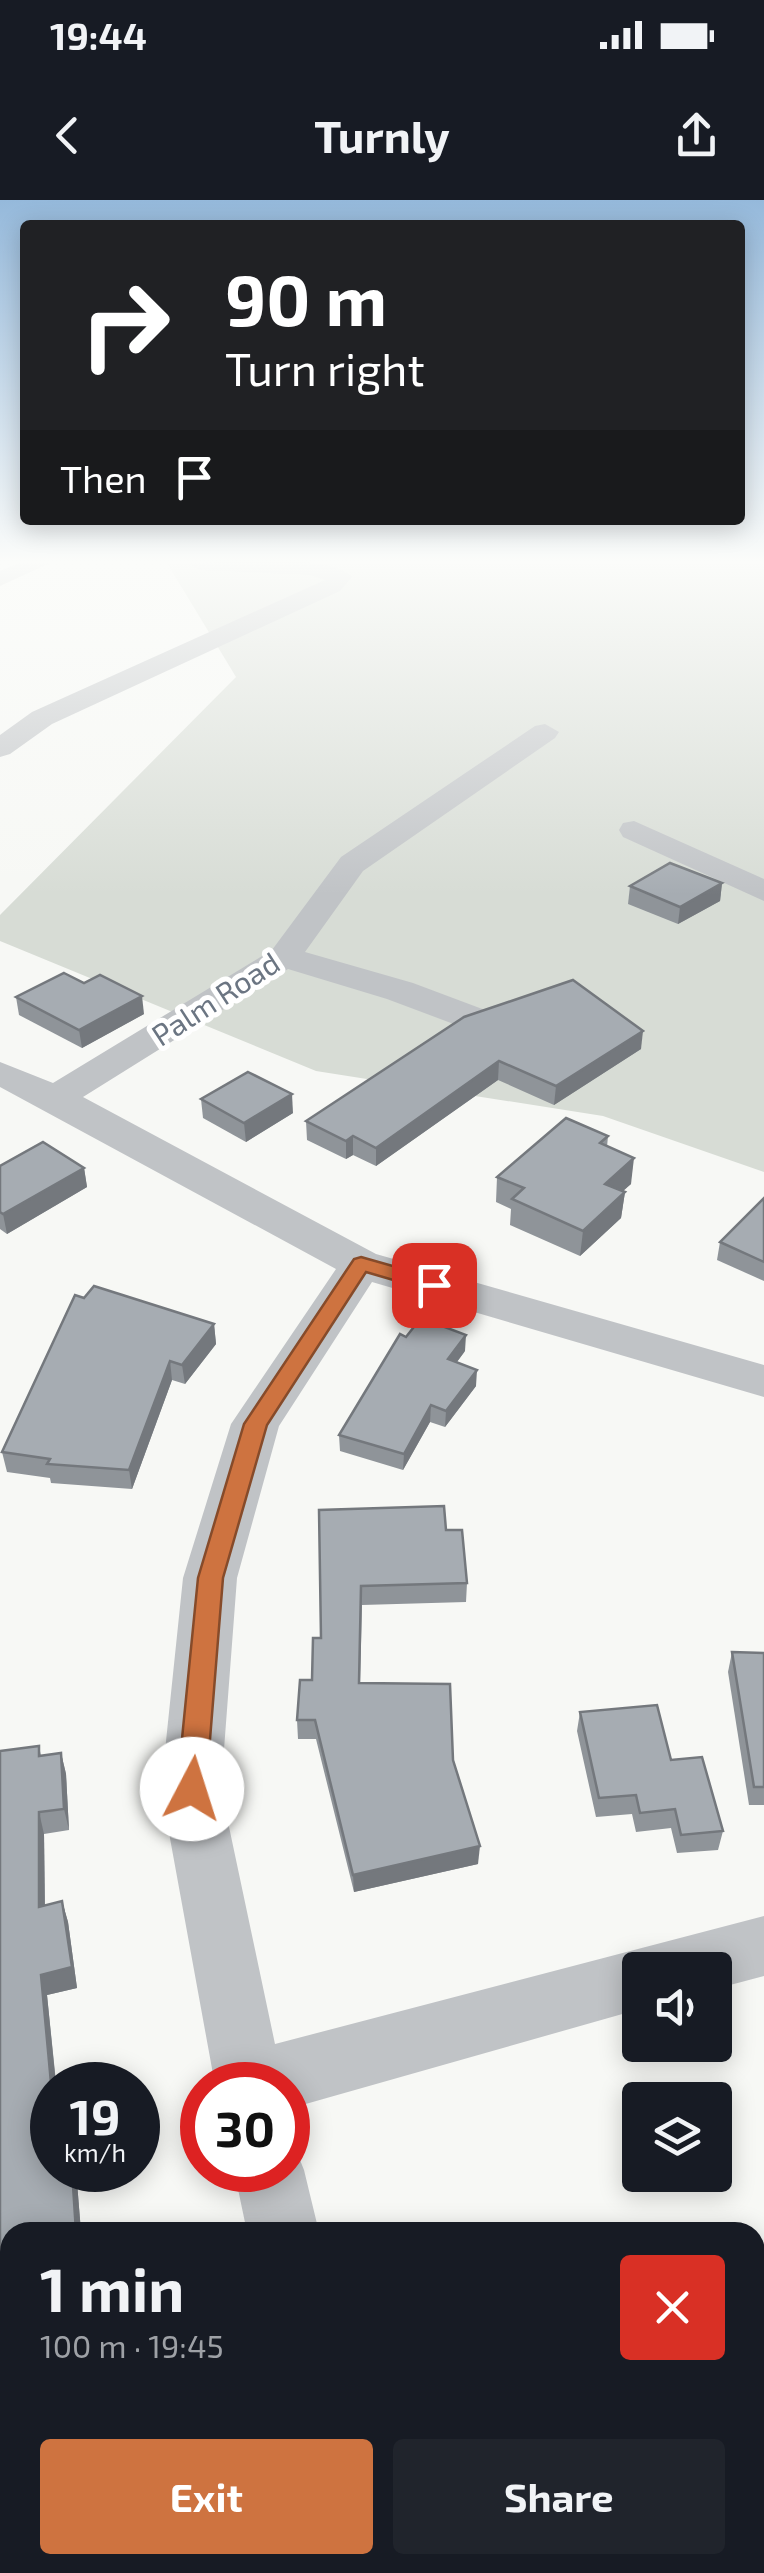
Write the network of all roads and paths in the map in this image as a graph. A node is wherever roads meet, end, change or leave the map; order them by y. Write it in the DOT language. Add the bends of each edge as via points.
graph roads {
  1 [pos="140,674"];
  2 [pos="545,732"];
  3 [pos="0,748"];
  4 [pos="634,830"];
  5 [pos="764,890"];
  6 [pos="284,957"];
  7 [pos="472,1018"];
  8 [pos="0,1074"];
  9 [pos="55,1098"];
  10 [pos="361,1264"];
  11 [pos="764,1381"];
  12 [pos="764,1946"];
  13 [pos="732,1954"];
  14 [pos="622,1983"];
  15 [pos="245,2062"];
  16 [pos="310,2069"];
  17 [pos="273,2192"];
  18 [pos="281,2222"];
  1 -- 3 [label="street" via="42,718"];
  2 -- 6 [label="street, Palm Road" via="352,864"];
  4 -- 5 [label="street"];
  6 -- 7 [label="street"];
  6 -- 9 [label="street, Palm Road"];
  8 -- 9 [label="street"];
  9 -- 10 [label="street"];
  10 -- 11 [label="street"];
  10 -- 15 [label="street" via="255,1424 210,1578 192,1789"];
  12 -- 13 [label="street"];
  14 -- 16 [label="street"];
  17 -- 18 [label="street"];
}
